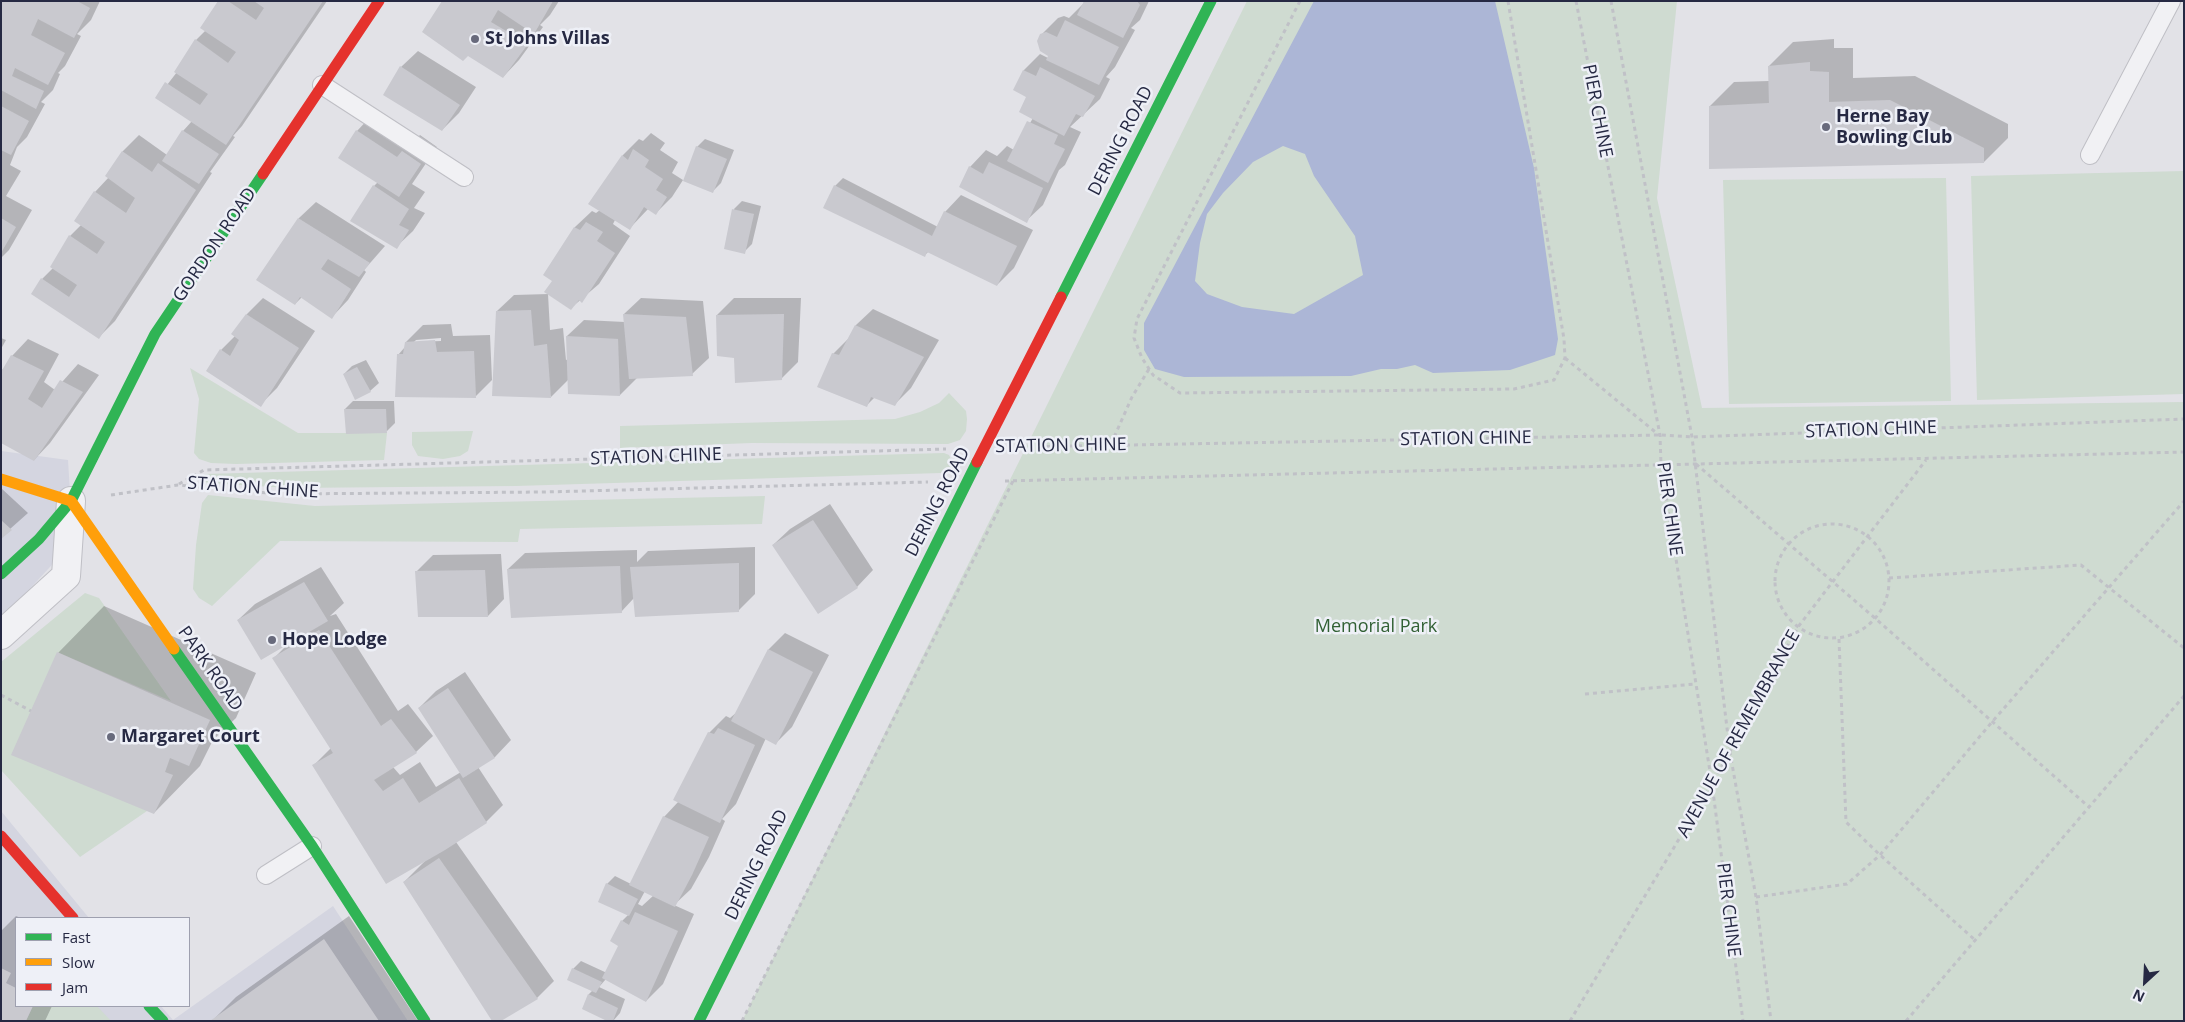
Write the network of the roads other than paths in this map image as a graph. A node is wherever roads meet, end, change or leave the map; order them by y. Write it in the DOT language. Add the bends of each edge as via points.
graph roads {
  1 [pos="379,1"];
  2 [pos="1211,1"];
  3 [pos="2171,1"];
  4 [pos="322,85"];
  5 [pos="2090,155"];
  6 [pos="464,177"];
  7 [pos="1,479"];
  8 [pos="71,500"];
  9 [pos="1,574"];
  10 [pos="1,635"];
  11 [pos="1,836"];
  12 [pos="312,846"];
  13 [pos="266,875"];
  14 [pos="72,917"];
  15 [pos="150,1007"];
  16 [pos="162,1021"];
  17 [pos="425,1021"];
  18 [pos="699,1021"];
  1 -- 4 [label="street, GORDON ROAD"];
  2 -- 18 [label="street, DERING ROAD" via="967,481"];
  3 -- 5 [label="lane"];
  4 -- 6 [label="lane"];
  4 -- 8 [label="street, GORDON ROAD" via="156,334"];
  7 -- 8 [label="street"];
  8 -- 9 [label="street, GORDON ROAD" via="39,539"];
  8 -- 10 [label="street, GORDON ROAD" via="66,576"];
  8 -- 12 [label="street, PARK ROAD"];
  11 -- 14 [label="street"];
  12 -- 13 [label="lane"];
  12 -- 17 [label="street, PARK ROAD"];
  15 -- 16 [label="street"];
}
